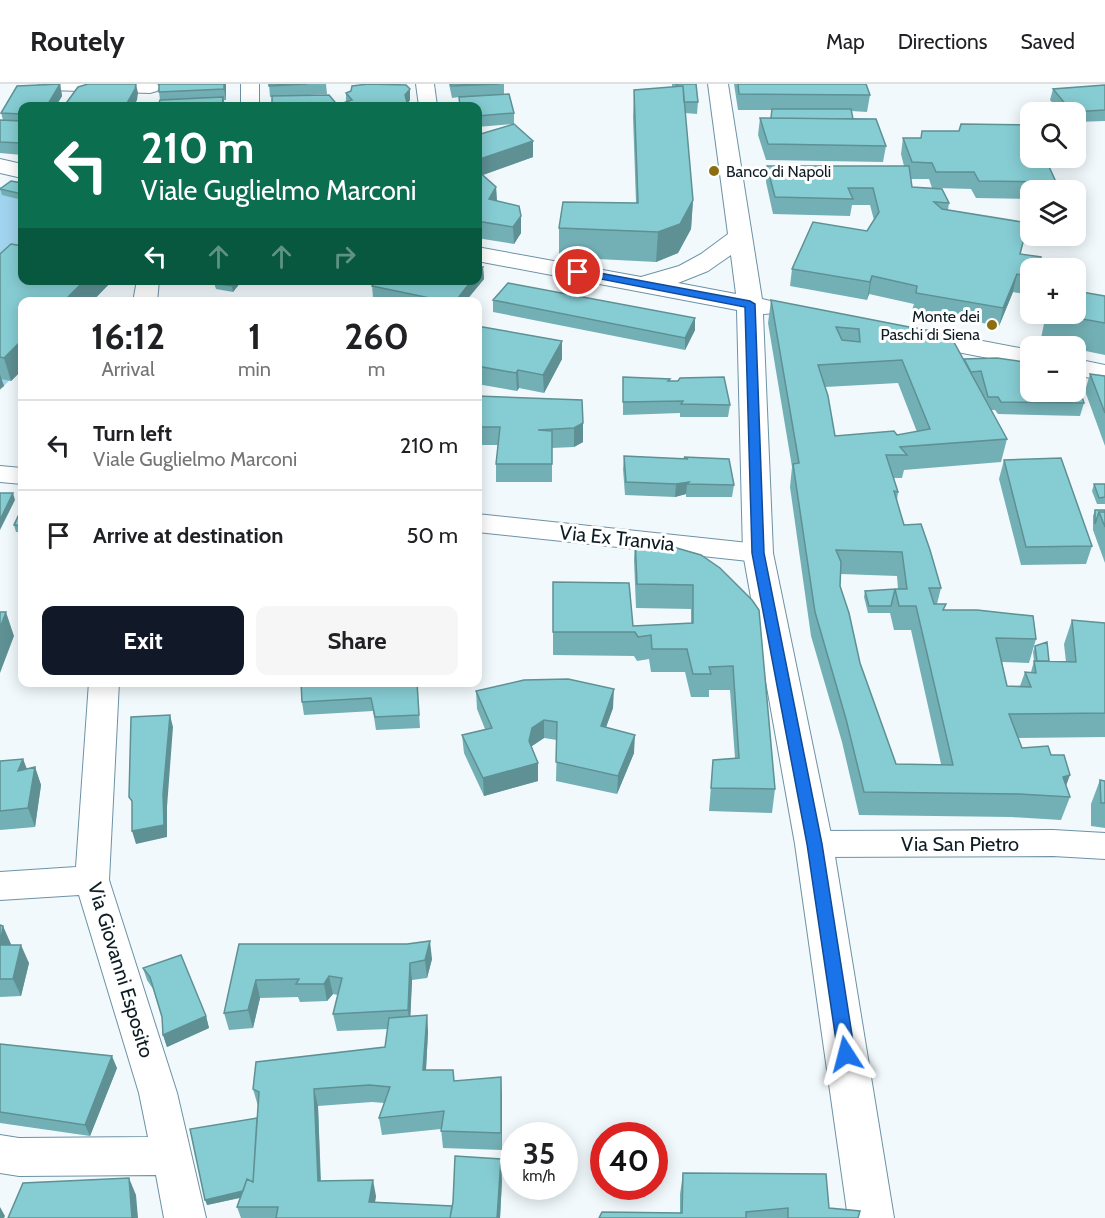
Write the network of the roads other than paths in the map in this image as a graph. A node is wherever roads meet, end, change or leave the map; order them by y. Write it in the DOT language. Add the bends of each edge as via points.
graph roads {
  1 [pos="48,84"];
  2 [pos="250,84"];
  3 [pos="425,84"];
  4 [pos="718,84"];
  5 [pos="150,87"];
  6 [pos="250,102"];
  7 [pos="427,102"];
  8 [pos="0,166"];
  9 [pos="18,170"];
  10 [pos="740,236"];
  11 [pos="482,255"];
  12 [pos="636,283"];
  13 [pos="750,304"];
  14 [pos="797,314"];
  15 [pos="891,331"];
  16 [pos="1020,356"];
  17 [pos="1086,369"];
  18 [pos="1105,372"];
  19 [pos="0,474"];
  20 [pos="18,476"];
  21 [pos="482,524"];
  22 [pos="758,553"];
  23 [pos="104,687"];
  24 [pos="814,844"];
  25 [pos="1105,846"];
  26 [pos="92,880"];
  27 [pos="0,886"];
  28 [pos="0,1154"];
  29 [pos="172,1156"];
  30 [pos="185,1218"];
  31 [pos="871,1218"];
  1 -- 5 [label="street"];
  2 -- 6 [label="street"];
  3 -- 7 [label="street"];
  4 -- 10 [label="street"];
  8 -- 9 [label="street"];
  10 -- 12 [label="street" via="689,273"];
  10 -- 13 [label="street"];
  11 -- 12 [label="street"];
  12 -- 13 [label="street"];
  13 -- 14 [label="street"];
  13 -- 22 [label="street"];
  15 -- 16 [label="street"];
  17 -- 18 [label="street"];
  19 -- 20 [label="street"];
  21 -- 22 [label="street, Via Ex Tranvia"];
  22 -- 24 [label="street"];
  23 -- 26 [label="street, Via Giovanni Esposito"];
  24 -- 25 [label="street, Via San Pietro"];
  24 -- 31 [label="street"];
  26 -- 27 [label="street"];
  26 -- 29 [label="street, Via Giovanni Esposito" via="155,1082"];
  28 -- 29 [label="street"];
  29 -- 30 [label="street, Via Giovanni Esposito"];
}
